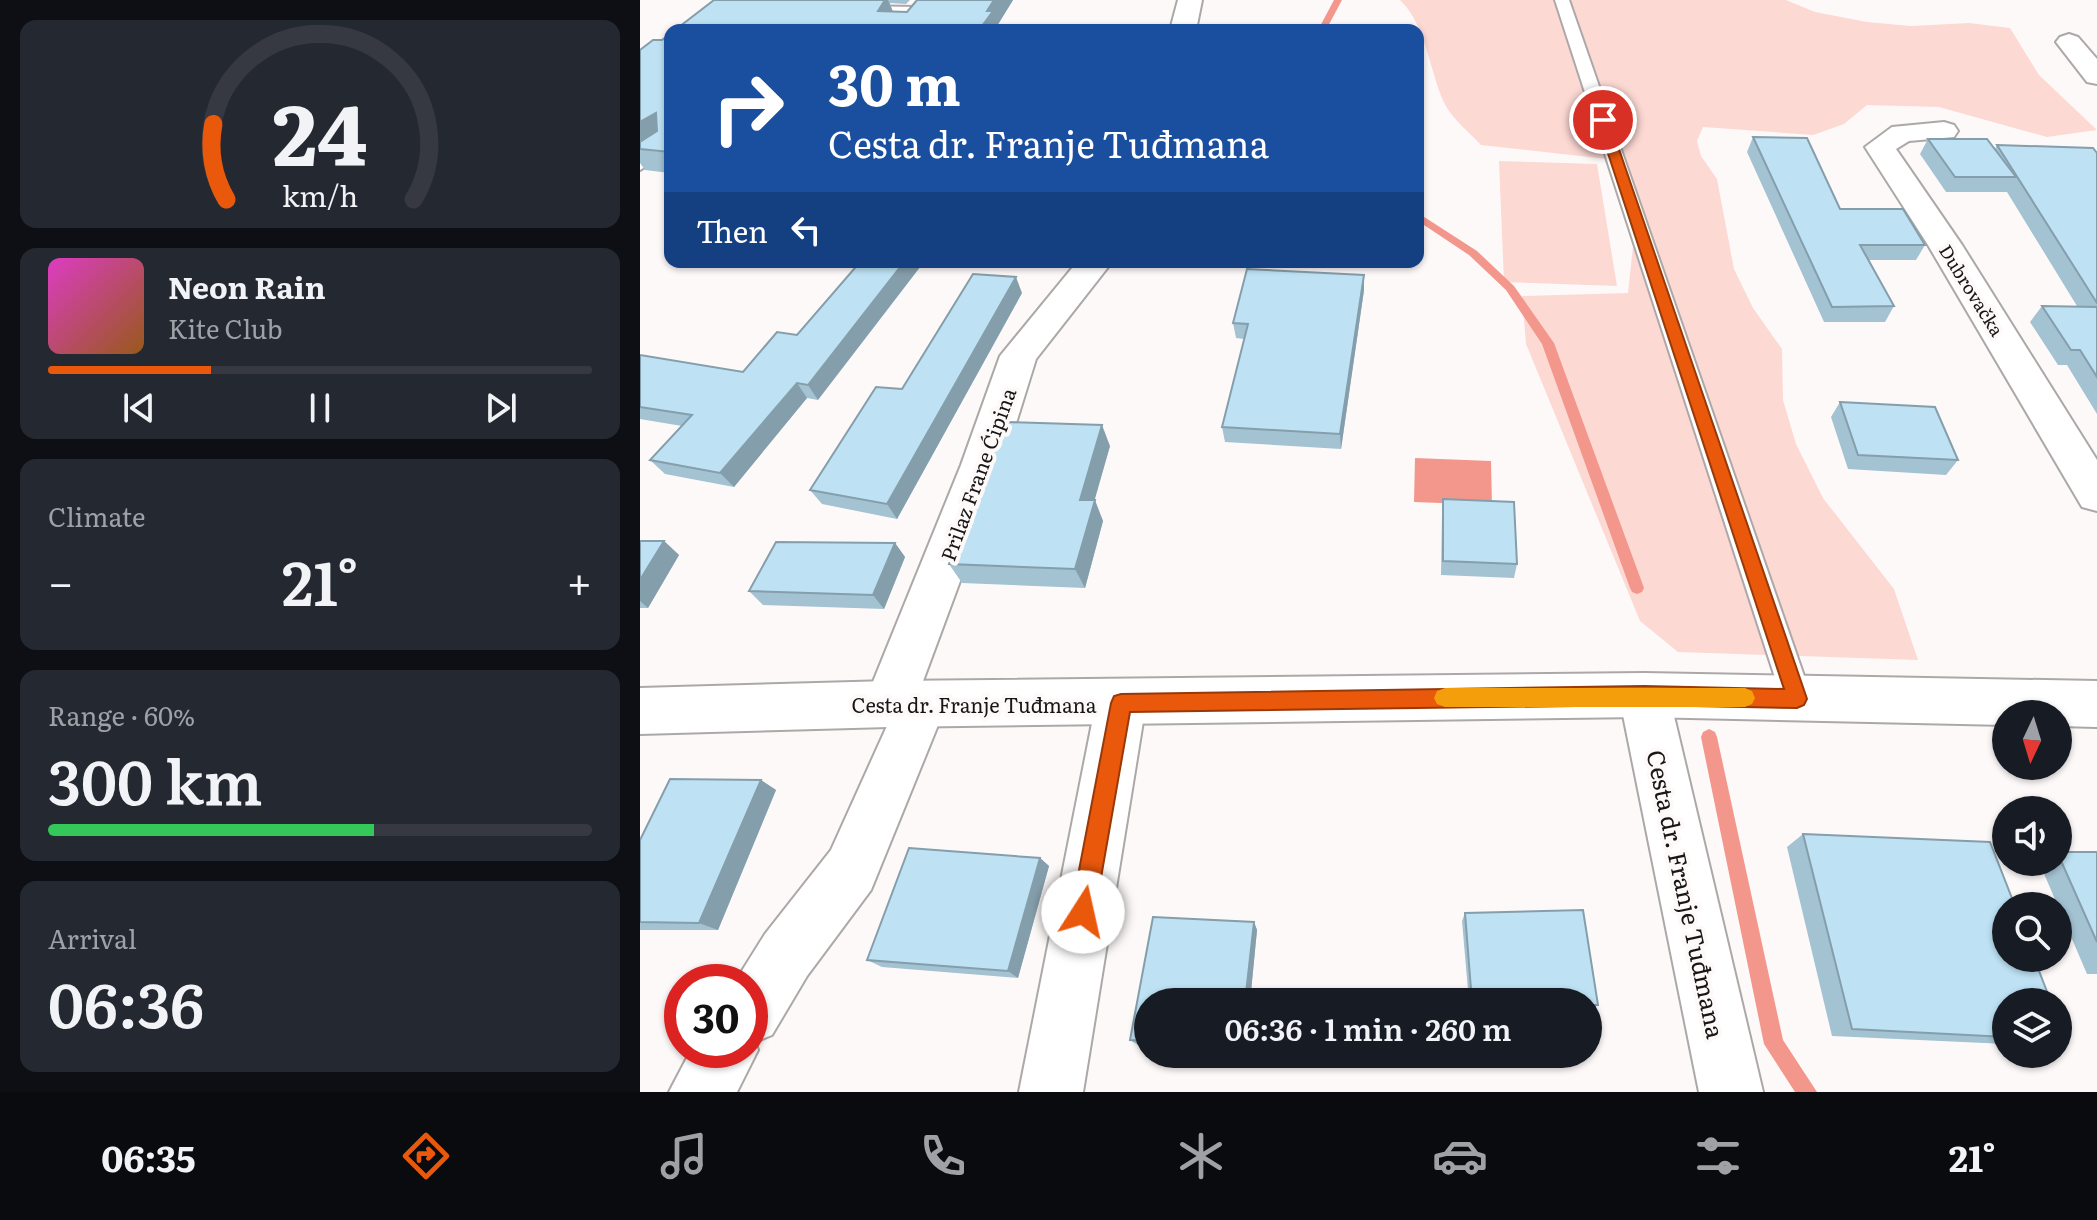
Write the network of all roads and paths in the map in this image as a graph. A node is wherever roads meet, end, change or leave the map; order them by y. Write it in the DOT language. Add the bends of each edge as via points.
graph roads {
  1 [pos="1190,0"];
  2 [pos="1562,0"];
  3 [pos="841,9"];
  4 [pos="915,14"];
  5 [pos="1184,24"];
  6 [pos="2069,42"];
  7 [pos="2097,76"];
  8 [pos="1944,131"];
  9 [pos="664,147"];
  10 [pos="640,165"];
  11 [pos="1090,268"];
  12 [pos="2097,495"];
  13 [pos="1644,695"];
  14 [pos="1797,699"];
  15 [pos="906,703"];
  16 [pos="1121,703"];
  17 [pos="2094,710"];
  18 [pos="640,711"];
  19 [pos="768,984"];
  20 [pos="716,1068"];
  21 [pos="701,1092"];
  22 [pos="1051,1092"];
  23 [pos="1731,1092"];
  1 -- 5 [label="street"];
  2 -- 14 [label="lane"];
  3 -- 4 [label="lane"];
  6 -- 7 [label="street"];
  8 -- 12 [label="street, Dubrovačka" via="1902,133 1880,147"];
  9 -- 10 [label="lane"];
  11 -- 15 [label="street, Prilaz Frane Ćipina" via="1019,356"];
  13 -- 14 [label="street, Cesta dr. Franje Tuđmana"];
  13 -- 16 [label="street, Cesta dr. Franje Tuđmana"];
  13 -- 23 [label="street, Cesta dr. Franje Tuđmana"];
  14 -- 17 [label="street, Cesta dr. Franje Tuđmana"];
  15 -- 16 [label="street, Cesta dr. Franje Tuđmana"];
  15 -- 18 [label="street, Cesta dr. Franje Tuđmana"];
  15 -- 19 [label="street, Prilaz Frane Ćipina" via="851,870"];
  16 -- 22 [label="street"];
  20 -- 21 [label="street"];
}
